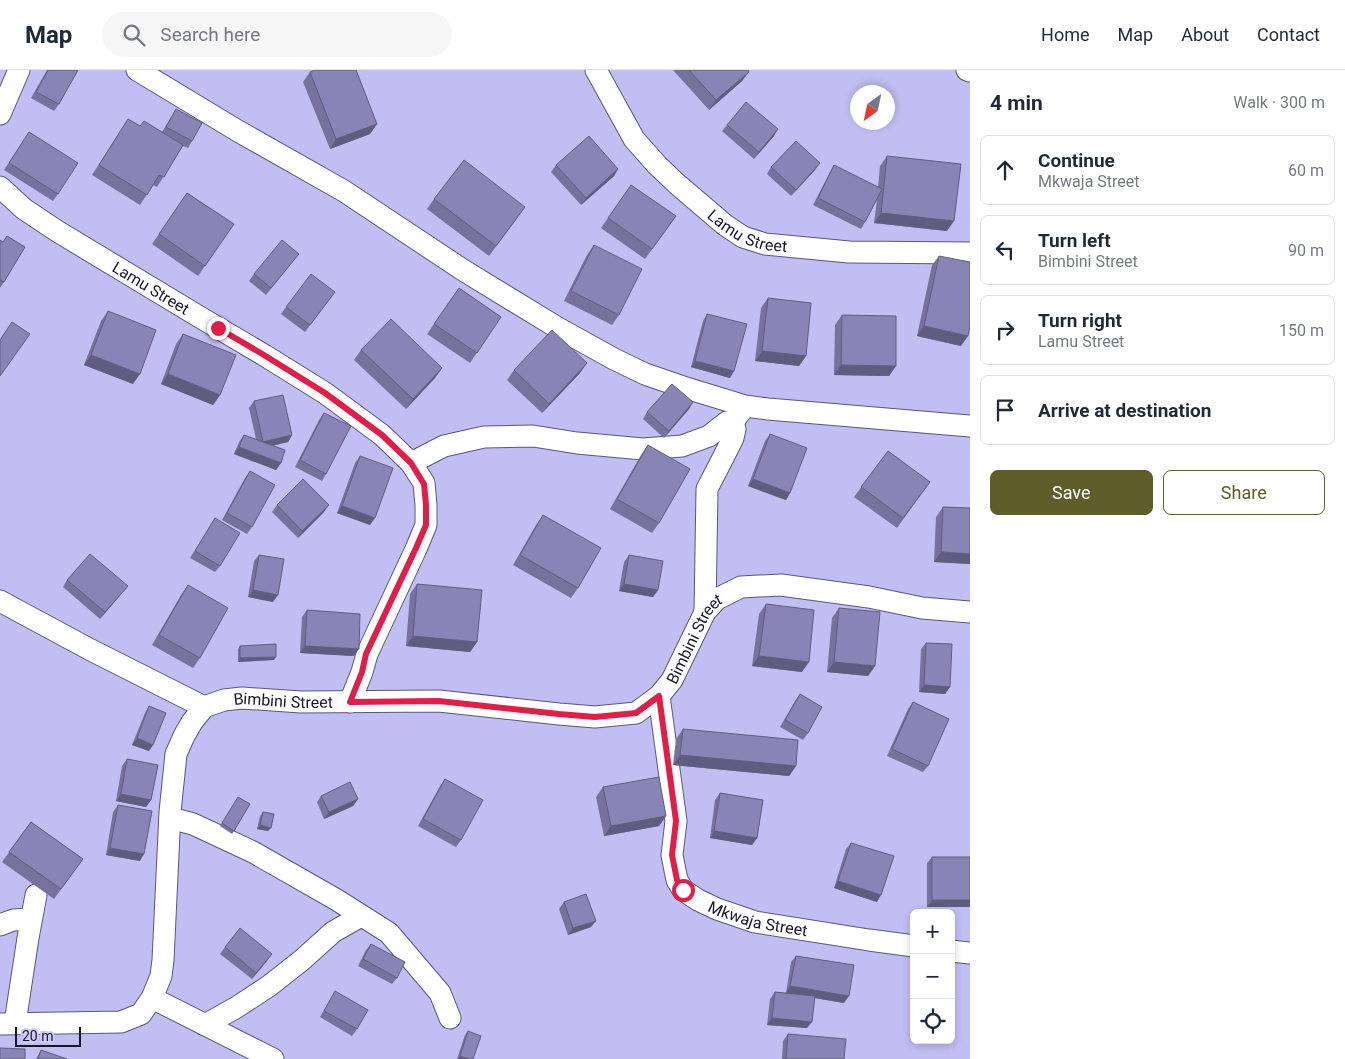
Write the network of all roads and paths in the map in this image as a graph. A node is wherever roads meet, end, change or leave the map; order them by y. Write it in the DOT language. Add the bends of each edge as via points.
graph roads {
  1 [pos="19,70"];
  2 [pos="138,70"];
  3 [pos="599,71"];
  4 [pos="0,114"];
  5 [pos="0,187"];
  6 [pos="970,254"];
  7 [pos="739,414"];
  8 [pos="970,426"];
  9 [pos="411,463"];
  10 [pos="0,601"];
  11 [pos="705,612"];
  12 [pos="970,612"];
  13 [pos="659,696"];
  14 [pos="350,702"];
  15 [pos="204,707"];
  16 [pos="170,818"];
  17 [pos="36,895"];
  18 [pos="361,916"];
  19 [pos="31,919"];
  20 [pos="0,925"];
  21 [pos="910,945"];
  22 [pos="955,951"];
  23 [pos="970,953"];
  24 [pos="152,998"];
  25 [pos="450,1018"];
  26 [pos="8,1024"];
  27 [pos="205,1025"];
  28 [pos="273,1059"];
  1 -- 4 [label="street"];
  2 -- 7 [label="street" via="344,192 462,270 558,328 644,374"];
  3 -- 6 [label="street, Lamu Street" via="634,139 677,184 743,237 765,244 849,252"];
  5 -- 9 [label="street, Lamu Street" via="24,209 57,231 325,393 382,435"];
  7 -- 8 [label="street" via="768,409"];
  7 -- 9 [label="street" via="709,436 682,446 643,449 533,436 484,437 444,446"];
  7 -- 11 [label="street" via="732,438 707,488"];
  9 -- 14 [label="street, Lamu Street" via="424,484 426,525 366,654"];
  10 -- 15 [label="street"];
  11 -- 12 [label="street, Bimbini Street" via="717,598 741,587 781,585 869,596 922,608"];
  11 -- 13 [label="street, Bimbini Street" via="672,680"];
  13 -- 14 [label="street, Bimbini Street" via="636,713 595,717 439,701"];
  13 -- 21 [label="street, Mkwaja Street" via="676,821 672,855 677,880 683,890 716,909 755,922"];
  14 -- 15 [label="street, Bimbini Street" via="242,698"];
  15 -- 16 [label="street" via="192,722 176,754"];
  16 -- 18 [label="street" via="193,824 253,852"];
  16 -- 24 [label="street" via="163,960 161,976"];
  17 -- 19 [label="street"];
  18 -- 25 [label="street" via="389,933 440,994"];
  18 -- 27 [label="street" via="333,932 269,986"];
  19 -- 20 [label="street"];
  19 -- 26 [label="street"];
  22 -- 23 [label="street"];
  24 -- 26 [label="street" via="141,1014 121,1022"];
  24 -- 27 [label="street"];
  27 -- 28 [label="street"];
}
